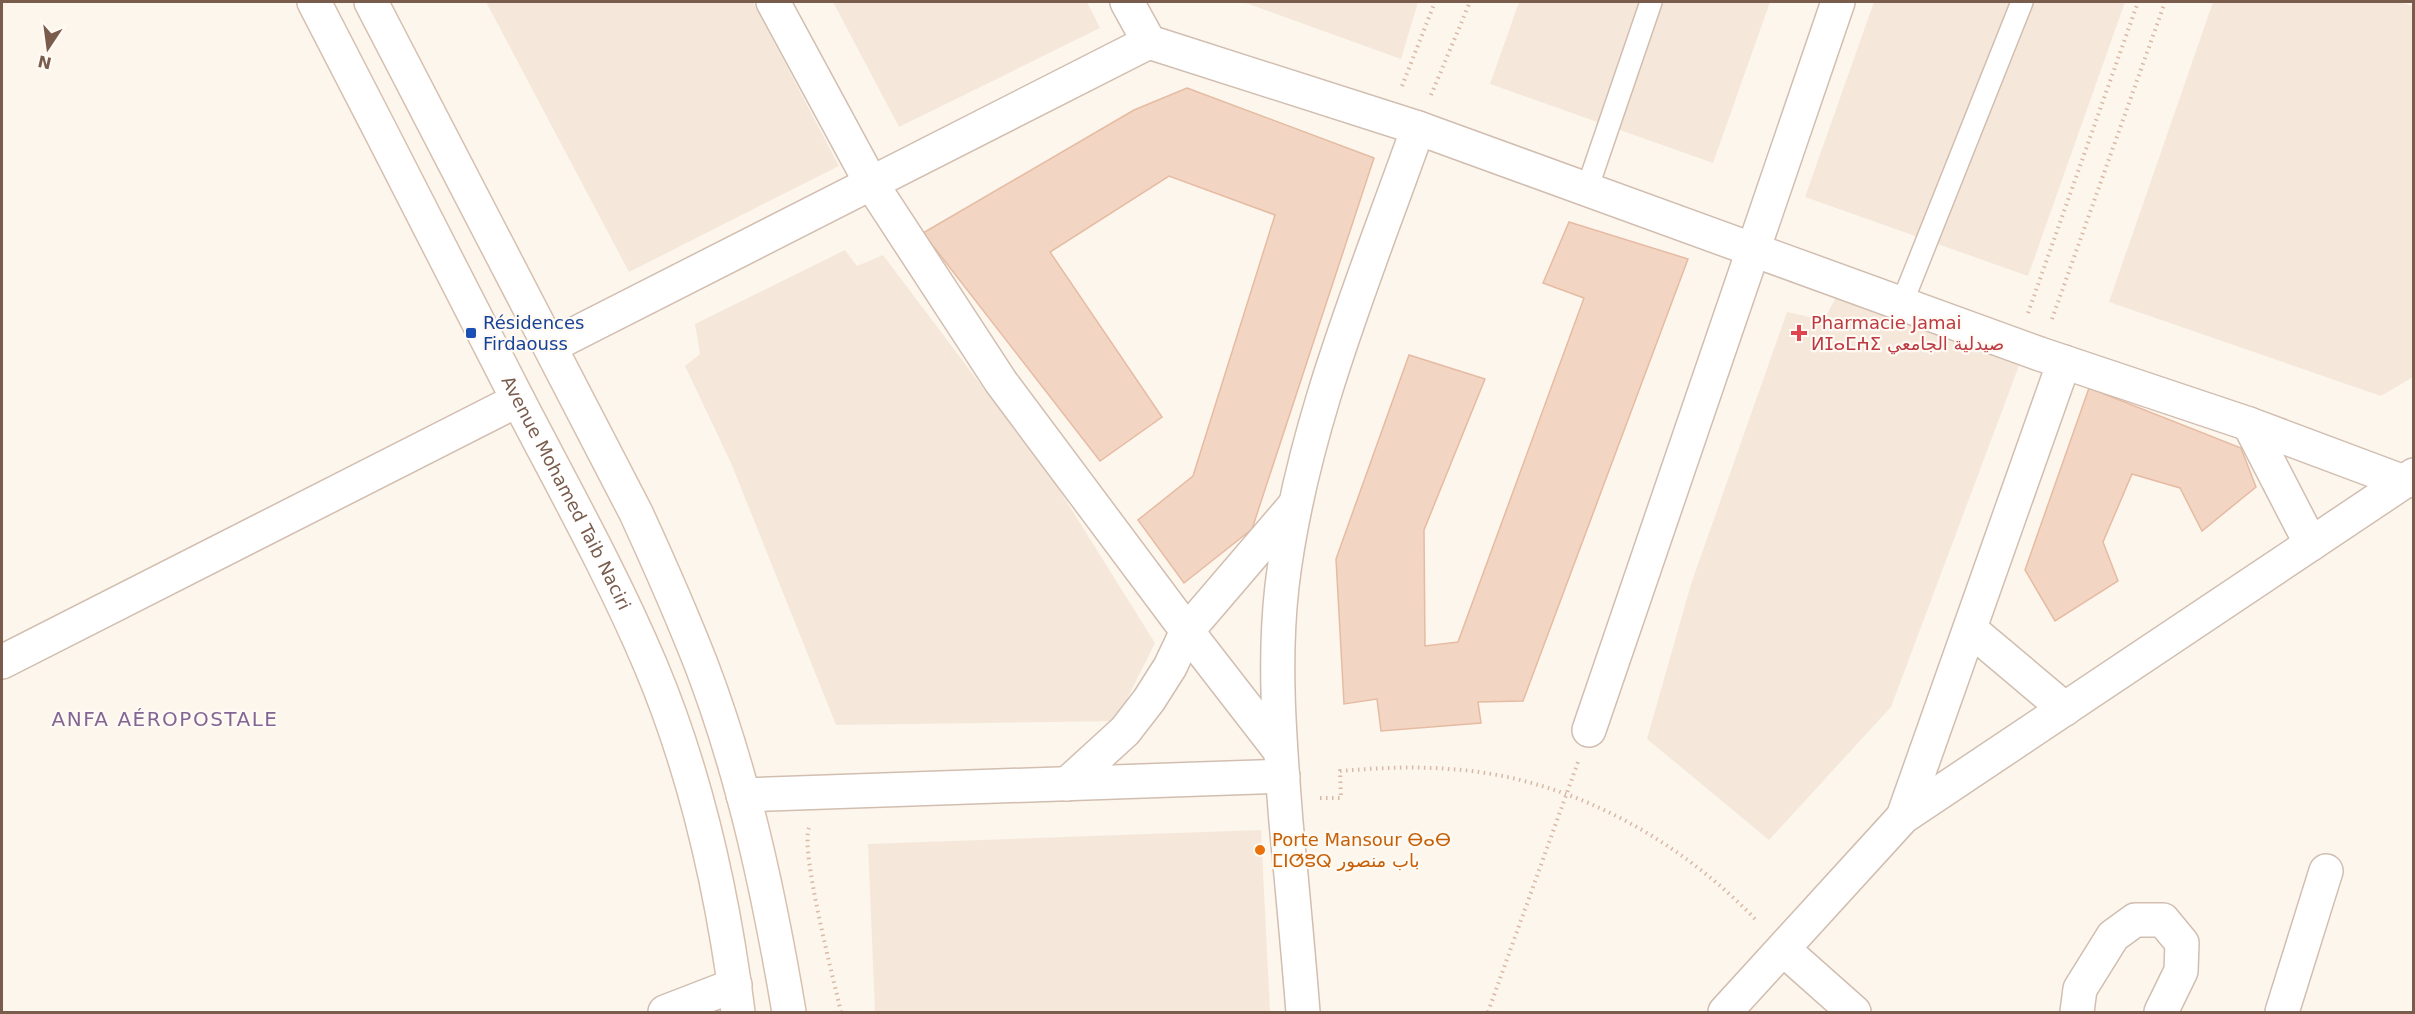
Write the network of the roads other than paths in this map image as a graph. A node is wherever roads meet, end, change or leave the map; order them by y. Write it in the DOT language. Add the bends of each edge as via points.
graph roads {
  1 [pos="314,2"];
  2 [pos="371,2"];
  3 [pos="773,2"];
  4 [pos="1127,2"];
  5 [pos="1651,2"];
  6 [pos="1838,2"];
  7 [pos="2022,2"];
  8 [pos="1149,42"];
  9 [pos="1404,125"];
  10 [pos="871,183"];
  11 [pos="1587,189"];
  12 [pos="1754,248"];
  13 [pos="1902,303"];
  14 [pos="551,346"];
  15 [pos="2040,353"];
  16 [pos="518,400"];
  17 [pos="2249,424"];
  18 [pos="2409,478"];
  19 [pos="1294,506"];
  20 [pos="2311,544"];
  21 [pos="1970,629"];
  22 [pos="1187,631"];
  23 [pos="2,662"];
  24 [pos="2065,709"];
  25 [pos="1589,730"];
  26 [pos="1282,775"];
  27 [pos="1067,784"];
  28 [pos="743,795"];
  29 [pos="1903,817"];
  30 [pos="2326,871"];
  31 [pos="1783,949"];
  32 [pos="737,999"];
  33 [pos="665,1012"];
  34 [pos="789,1012"];
  35 [pos="1303,1012"];
  36 [pos="1725,1012"];
  37 [pos="1854,1012"];
  38 [pos="2077,1012"];
  39 [pos="2161,1012"];
  40 [pos="2282,1012"];
  1 -- 16 [label="street, Avenue Mohamed Taib Naciri"];
  2 -- 14 [label="street"];
  3 -- 10 [label="street"];
  4 -- 8 [label="street"];
  5 -- 11 [label="lane"];
  6 -- 12 [label="street"];
  7 -- 13 [label="lane"];
  8 -- 9 [label="street"];
  8 -- 10 [label="street"];
  9 -- 11 [label="street"];
  9 -- 19 [label="street" via="1317,412"];
  10 -- 14 [label="street"];
  10 -- 22 [label="street" via="1001,382"];
  11 -- 12 [label="street"];
  12 -- 13 [label="street"];
  12 -- 25 [label="street"];
  13 -- 15 [label="street"];
  14 -- 28 [label="street" via="671,589 702,666"];
  15 -- 17 [label="street"];
  15 -- 21 [label="street"];
  16 -- 23 [label="street"];
  16 -- 32 [label="street, Avenue Mohamed Taib Naciri" via="625,608 674,727 711,854"];
  17 -- 18 [label="street"];
  17 -- 20 [label="street"];
  18 -- 20 [label="street"];
  19 -- 22 [label="street"];
  19 -- 26 [label="street" via="1281,599 1278,669"];
  20 -- 24 [label="street"];
  21 -- 24 [label="street"];
  21 -- 29 [label="street"];
  22 -- 26 [label="street"];
  22 -- 27 [label="street" via="1160,683 1125,731"];
  24 -- 29 [label="street"];
  26 -- 27 [label="street"];
  26 -- 35 [label="street"];
  27 -- 28 [label="street"];
  28 -- 34 [label="street" via="774,921"];
  29 -- 31 [label="street"];
  30 -- 40 [label="street"];
  31 -- 36 [label="street"];
  31 -- 37 [label="street"];
  32 -- 33 [label="street"];
  38 -- 39 [label="street" via="2080,989 2113,936 2135,920 2163,920 2182,943 2181,971"];
}
